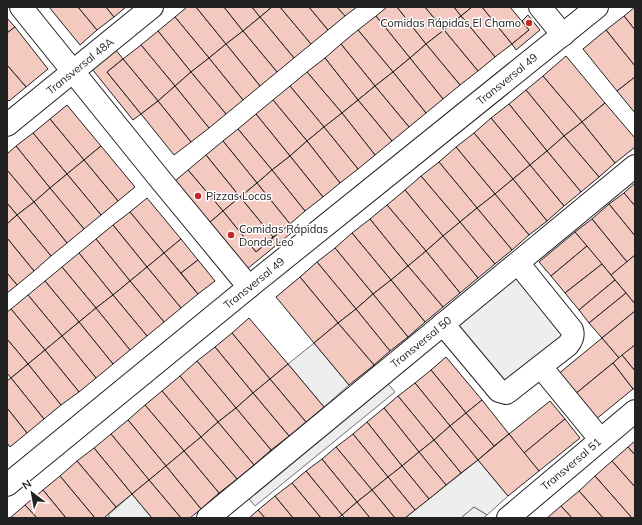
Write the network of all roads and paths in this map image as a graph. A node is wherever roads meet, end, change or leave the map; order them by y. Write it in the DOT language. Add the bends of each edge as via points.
graph roads {
  1 [pos="21,7"];
  2 [pos="152,7"];
  3 [pos="540,7"];
  4 [pos="597,7"];
  5 [pos="562,34"];
  6 [pos="73,71"];
  7 [pos="7,125"];
  8 [pos="635,166"];
  9 [pos="518,263"];
  10 [pos="249,287"];
  11 [pos="443,324"];
  12 [pos="541,367"];
  13 [pos="635,411"];
  14 [pos="600,439"];
  15 [pos="7,486"];
  16 [pos="208,518"];
  17 [pos="508,518"];
  1 -- 6 [label="street"];
  2 -- 6 [label="street, Transversal 48A"];
  3 -- 5 [label="street"];
  4 -- 5 [label="street, Transversal 49"];
  5 -- 10 [label="street, Transversal 49"];
  6 -- 7 [label="street, Transversal 48A"];
  6 -- 10 [label="street"];
  8 -- 9 [label="street, Transversal 50"];
  9 -- 11 [label="street, Transversal 50"];
  9 -- 12 [label="street" via="573,334 568,345"];
  10 -- 15 [label="street, Transversal 49"];
  11 -- 12 [label="street" via="499,391 509,392"];
  11 -- 16 [label="street, Transversal 50"];
  12 -- 14 [label="street"];
  13 -- 14 [label="street, Transversal 51"];
  14 -- 17 [label="street, Transversal 51"];
}
